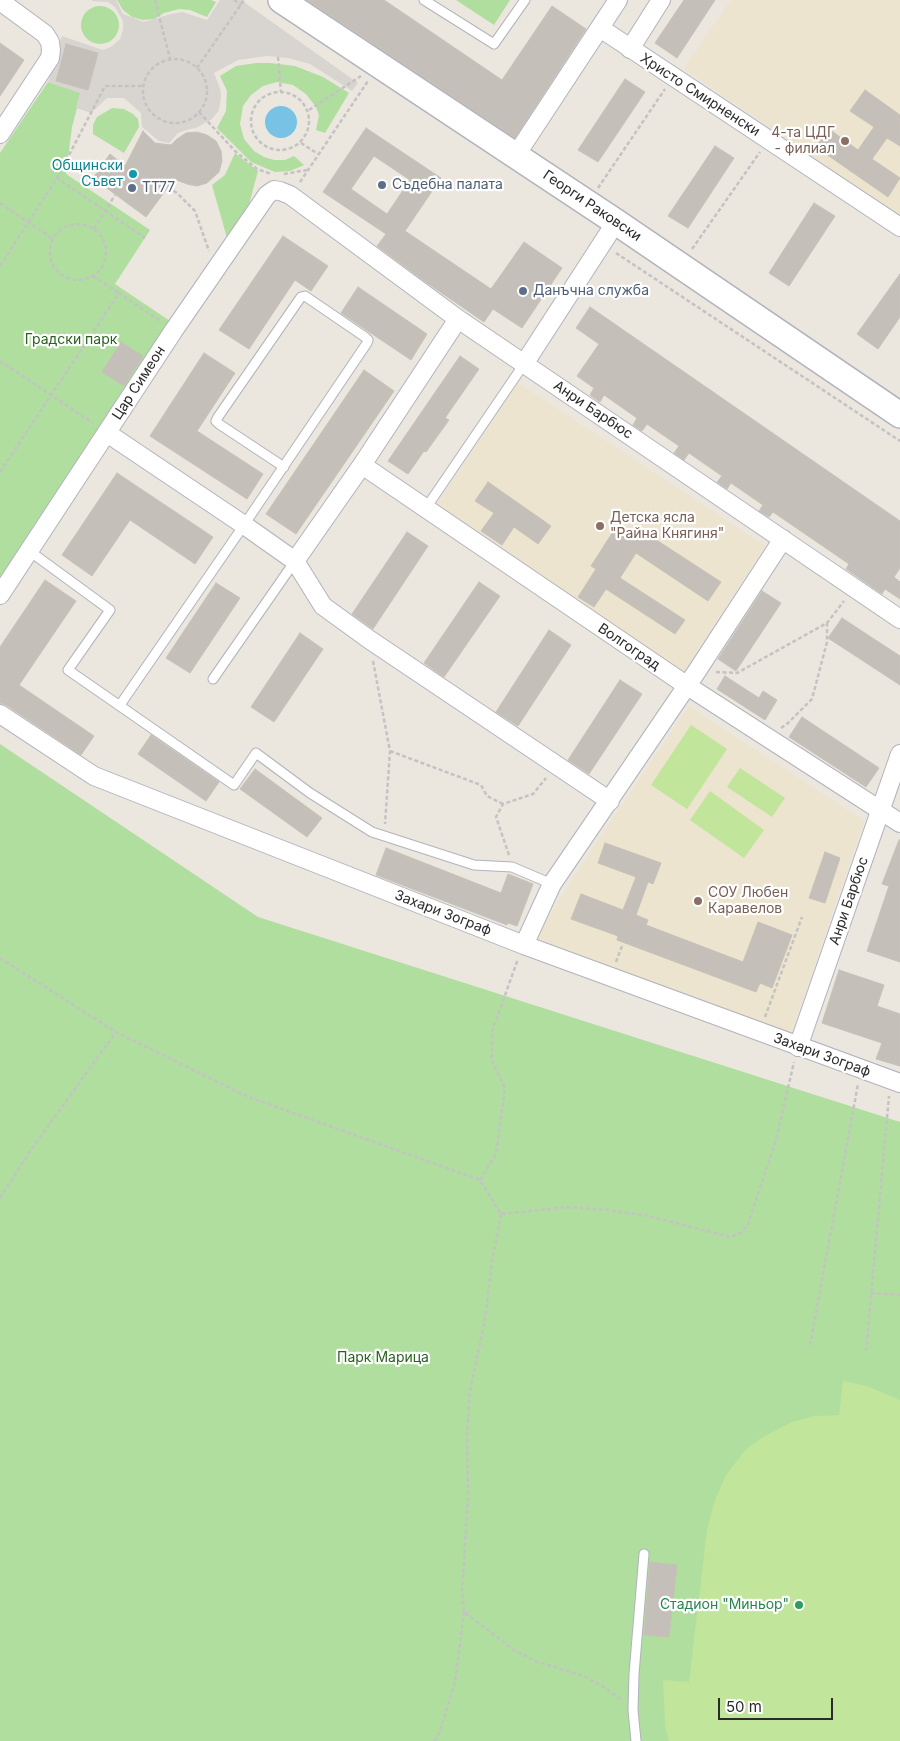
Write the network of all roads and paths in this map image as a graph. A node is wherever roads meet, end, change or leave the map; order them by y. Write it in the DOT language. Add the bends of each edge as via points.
graph roads {
  1 [pos="155,0"];
  2 [pos="234,0"];
  3 [pos="244,0"];
  4 [pos="281,0"];
  5 [pos="424,0"];
  6 [pos="524,0"];
  7 [pos="618,0"];
  8 [pos="661,0"];
  9 [pos="0,1"];
  10 [pos="241,4"];
  11 [pos="600,28"];
  12 [pos="630,48"];
  13 [pos="278,57"];
  14 [pos="170,59"];
  15 [pos="379,65"];
  16 [pos="197,68"];
  17 [pos="673,77"];
  18 [pos="142,86"];
  19 [pos="281,92"];
  20 [pos="308,111"];
  21 [pos="199,112"];
  22 [pos="0,134"];
  23 [pos="768,140"];
  24 [pos="301,143"];
  25 [pos="318,154"];
  26 [pos="516,155"];
  27 [pos="307,170"];
  28 [pos="281,174"];
  29 [pos="274,175"];
  30 [pos="57,178"];
  31 [pos="158,179"];
  32 [pos="115,195"];
  33 [pos="290,195"];
  34 [pos="0,203"];
  35 [pos="588,203"];
  36 [pos="105,211"];
  37 [pos="29,222"];
  38 [pos="616,222"];
  39 [pos="900,227"];
  40 [pos="94,229"];
  41 [pos="145,238"];
  42 [pos="53,239"];
  43 [pos="602,244"];
  44 [pos="0,266"];
  45 [pos="680,266"];
  46 [pos="215,269"];
  47 [pos="93,276"];
  48 [pos="119,293"];
  49 [pos="458,319"];
  50 [pos="174,330"];
  51 [pos="0,360"];
  52 [pos="524,364"];
  53 [pos="51,395"];
  54 [pos="900,415"];
  55 [pos="107,433"];
  56 [pos="900,441"];
  57 [pos="362,465"];
  58 [pos="284,466"];
  59 [pos="0,472"];
  60 [pos="426,508"];
  61 [pos="244,525"];
  62 [pos="783,539"];
  63 [pos="28,550"];
  64 [pos="294,561"];
  65 [pos="854,588"];
  66 [pos="0,594"];
  67 [pos="900,620"];
  68 [pos="827,623"];
  69 [pos="370,640"];
  70 [pos="697,671"];
  71 [pos="213,679"];
  72 [pos="686,685"];
  73 [pos="120,705"];
  74 [pos="0,714"];
  75 [pos="767,737"];
  76 [pos="390,751"];
  77 [pos="900,754"];
  78 [pos="557,765"];
  79 [pos="610,800"];
  80 [pos="503,804"];
  81 [pos="881,809"];
  82 [pos="900,823"];
  83 [pos="384,835"];
  84 [pos="512,866"];
  85 [pos="552,884"];
  86 [pos="802,917"];
  87 [pos="524,945"];
  88 [pos="0,958"];
  89 [pos="116,1032"];
  90 [pos="759,1032"];
  91 [pos="798,1047"];
  92 [pos="861,1069"];
  93 [pos="895,1081"];
  94 [pos="480,1180"];
  95 [pos="0,1198"];
  96 [pos="501,1214"];
  97 [pos="871,1293"];
  98 [pos="900,1295"];
  99 [pos="810,1346"];
  100 [pos="866,1352"];
  101 [pos="644,1554"];
  102 [pos="464,1612"];
  103 [pos="633,1710"];
  104 [pos="434,1741"];
  105 [pos="636,1741"];
  1 -- 14 [label="path"];
  2 -- 10 [label="path"];
  3 -- 10 [label="path"];
  4 -- 15 [label="street, Георги Раковски"];
  5 -- 6 [label="lane" via="494,44"];
  7 -- 11 [label="street"];
  8 -- 12 [label="street"];
  9 -- 22 [label="street" via="45,34 52,50 50,58"];
  10 -- 16 [label="path"];
  11 -- 12 [label="street, Христо Смирненски"];
  11 -- 26 [label="street"];
  12 -- 17 [label="street, Христо Смирненски"];
  13 -- 19 [label="path"];
  14 -- 16 [label="path" via="184,60"];
  14 -- 18 [label="path" via="152,68"];
  15 -- 20 [label="path"];
  15 -- 25 [label="path"];
  15 -- 26 [label="street, Георги Раковски"];
  16 -- 21 [label="path" via="207,84 207,94"];
  17 -- 23 [label="street, Христо Смирненски"];
  17 -- 35 [label="path"];
  18 -- 21 [label="path" via="146,106 161,121 182,123"];
  18 -- 30 [label="path" via="105,86"];
  19 -- 20 [label="path" via="302,101"];
  19 -- 24 [label="path" via="265,96 253,109 250,120 252,132 259,142 280,151"];
  20 -- 24 [label="path" via="308,133"];
  21 -- 29 [label="path" via="235,151 257,168"];
  23 -- 39 [label="street, Христо Смирненски"];
  23 -- 45 [label="path"];
  24 -- 25 [label="path"];
  25 -- 27 [label="path"];
  26 -- 35 [label="street, Георги Раковски"];
  27 -- 28 [label="path"];
  27 -- 33 [label="path"];
  30 -- 36 [label="path"];
  30 -- 37 [label="path"];
  31 -- 46 [label="path" via="195,211"];
  32 -- 36 [label="path"];
  33 -- 46 [label="street, Цар Симеон" via="274,190 267,195"];
  33 -- 49 [label="street, Анри Барбюс"];
  34 -- 37 [label="path"];
  35 -- 38 [label="street, Георги Раковски"];
  36 -- 40 [label="path"];
  36 -- 41 [label="path"];
  37 -- 42 [label="path"];
  37 -- 44 [label="path"];
  38 -- 43 [label="street"];
  38 -- 45 [label="street, Георги Раковски"];
  40 -- 42 [label="path" via="83,224 71,225"];
  40 -- 47 [label="path" via="105,247 105,258"];
  42 -- 47 [label="path" via="50,259 55,269 73,280"];
  43 -- 52 [label="street"];
  43 -- 56 [label="path"];
  45 -- 54 [label="street, Георги Раковски"];
  46 -- 50 [label="street, Цар Симеон"];
  47 -- 48 [label="path"];
  48 -- 50 [label="path"];
  48 -- 53 [label="path"];
  49 -- 52 [label="street, Анри Барбюс"];
  49 -- 57 [label="street"];
  50 -- 55 [label="street, Цар Симеон"];
  51 -- 53 [label="path"];
  52 -- 60 [label="lane"];
  52 -- 62 [label="street, Анри Барбюс"];
  53 -- 55 [label="path"];
  53 -- 59 [label="path"];
  55 -- 61 [label="street"];
  55 -- 63 [label="street, Цар Симеон"];
  57 -- 60 [label="street, Волгоград"];
  57 -- 64 [label="street"];
  58 -- 58 [label="lane" via="368,340 305,296 301,297 216,421"];
  58 -- 61 [label="lane"];
  60 -- 72 [label="street, Волгоград"];
  61 -- 64 [label="street"];
  61 -- 73 [label="lane"];
  62 -- 65 [label="street, Анри Барбюс"];
  62 -- 70 [label="street"];
  63 -- 66 [label="street, Цар Симеон"];
  63 -- 73 [label="lane" via="110,610 68,670"];
  64 -- 69 [label="street" via="323,606"];
  64 -- 71 [label="lane"];
  65 -- 67 [label="street, Анри Барбюс"];
  65 -- 68 [label="path"];
  68 -- 70 [label="path" via="737,673"];
  68 -- 75 [label="path" via="827,642 812,698 788,724"];
  69 -- 76 [label="path"];
  69 -- 78 [label="street"];
  70 -- 72 [label="street"];
  72 -- 75 [label="street, Волгоград"];
  72 -- 79 [label="street"];
  73 -- 83 [label="lane" via="234,785 256,753 310,793 372,832"];
  74 -- 87 [label="street, Захари Зограф" via="94,776"];
  75 -- 81 [label="street, Волгоград"];
  76 -- 80 [label="path" via="481,785 487,796"];
  76 -- 83 [label="path"];
  77 -- 81 [label="street, Анри Барбюс"];
  78 -- 79 [label="street"];
  78 -- 80 [label="path" via="533,794"];
  79 -- 85 [label="street"];
  80 -- 84 [label="path" via="496,817"];
  81 -- 82 [label="street, Волгоград"];
  81 -- 91 [label="street, Анри Барбюс"];
  83 -- 84 [label="lane" via="474,865"];
  84 -- 85 [label="lane"];
  85 -- 87 [label="street"];
  86 -- 90 [label="path"];
  87 -- 90 [label="street, Захари Зограф"];
  87 -- 94 [label="path" via="492,1031 492,1061 505,1088 496,1154"];
  88 -- 89 [label="path"];
  89 -- 94 [label="path" via="246,1096"];
  89 -- 95 [label="path"];
  90 -- 91 [label="street, Захари Зограф"];
  91 -- 92 [label="street, Захари Зограф"];
  91 -- 96 [label="path" via="776,1140 748,1224 741,1233 730,1236 649,1216 608,1210 568,1207"];
  92 -- 93 [label="street, Захари Зограф"];
  92 -- 99 [label="path"];
  93 -- 97 [label="path"];
  94 -- 96 [label="path"];
  96 -- 102 [label="path" via="486,1319 470,1391 462,1592"];
  97 -- 98 [label="path"];
  97 -- 100 [label="path"];
  101 -- 103 [label="lane"];
  102 -- 103 [label="path" via="514,1650 536,1661 584,1676 606,1688"];
  102 -- 104 [label="path" via="455,1682"];
  103 -- 105 [label="lane"];
}
